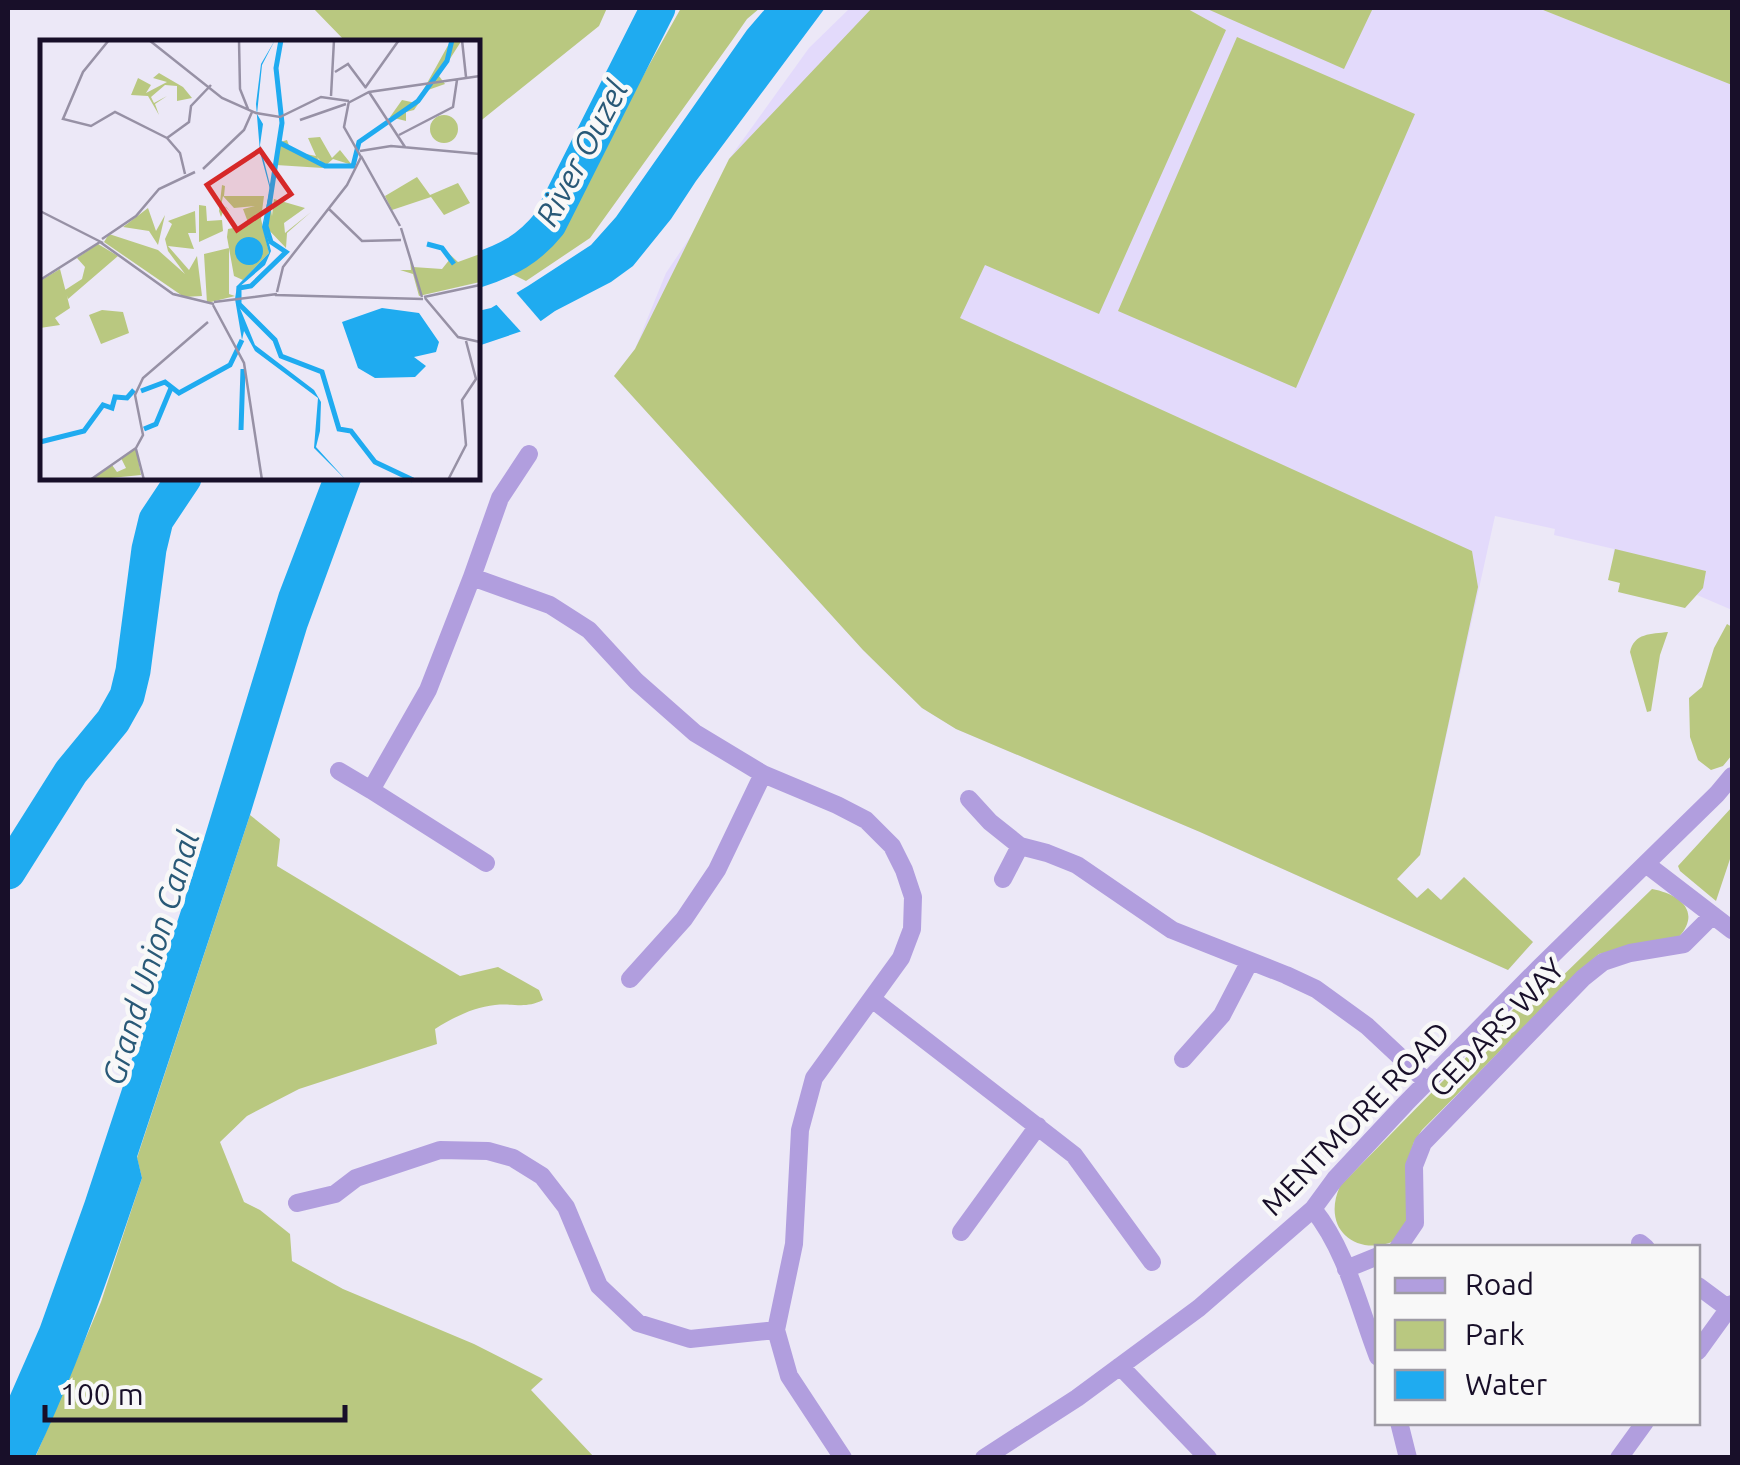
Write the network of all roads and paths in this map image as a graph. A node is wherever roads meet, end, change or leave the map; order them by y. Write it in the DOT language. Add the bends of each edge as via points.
graph roads {
  1 [pos="529,454"];
  2 [pos="472,577"];
  3 [pos="339,770"];
  4 [pos="763,774"];
  5 [pos="1732,776"];
  6 [pos="371,790"];
  7 [pos="970,799"];
  8 [pos="1020,846"];
  9 [pos="486,863"];
  10 [pos="1646,864"];
  11 [pos="1003,879"];
  12 [pos="1714,916"];
  13 [pos="1732,930"];
  14 [pos="1250,961"];
  15 [pos="630,979"];
  16 [pos="872,999"];
  17 [pos="1182,1059"];
  18 [pos="1427,1082"];
  19 [pos="1038,1126"];
  20 [pos="297,1203"];
  21 [pos="1313,1210"];
  22 [pos="961,1232"];
  23 [pos="1400,1245"];
  24 [pos="1375,1257"];
  25 [pos="1152,1262"];
  26 [pos="1346,1269"];
  27 [pos="1700,1287"];
  28 [pos="1730,1306"];
  29 [pos="776,1330"];
  30 [pos="1700,1348"];
  31 [pos="1375,1350"];
  32 [pos="1120,1366"];
  33 [pos="1400,1425"];
  34 [pos="1643,1425"];
  35 [pos="843,1458"];
  36 [pos="984,1458"];
  37 [pos="1208,1458"];
  38 [pos="1408,1458"];
  39 [pos="1619,1458"];
  1 -- 2 [label="street" via="500,498"];
  2 -- 4 [label="street" via="550,605 589,630 695,732"];
  2 -- 6 [label="street" via="428,690"];
  3 -- 6 [label="street"];
  4 -- 15 [label="street" via="684,920"];
  4 -- 16 [label="street" via="866,820 904,870 912,929"];
  5 -- 10 [label="street, MENTMORE ROAD"];
  6 -- 9 [label="street"];
  7 -- 8 [label="street"];
  8 -- 11 [label="street"];
  8 -- 14 [label="street" via="1077,866 1172,930"];
  10 -- 12 [label="street"];
  10 -- 18 [label="street, MENTMORE ROAD"];
  12 -- 13 [label="street"];
  12 -- 23 [label="street, CEDARS WAY" via="1684,944 1604,962 1423,1143 1414,1166 1415,1223"];
  14 -- 17 [label="street" via="1222,1015"];
  14 -- 18 [label="street" via="1342,1006"];
  16 -- 19 [label="street"];
  16 -- 29 [label="street" via="814,1078 800,1130 794,1244"];
  18 -- 21 [label="street, MENTMORE ROAD"];
  19 -- 22 [label="street"];
  19 -- 25 [label="street" via="1074,1154"];
  20 -- 29 [label="street" via="336,1194 356,1178 440,1150 488,1151 542,1176 566,1206 599,1286 638,1323 690,1340"];
  21 -- 26 [label="street"];
  21 -- 32 [label="street, MENTMORE ROAD"];
  24 -- 26 [label="street"];
  26 -- 31 [label="street"];
  27 -- 28 [label="street"];
  28 -- 30 [label="street"];
  29 -- 35 [label="street" via="789,1376"];
  32 -- 36 [label="street, MENTMORE ROAD"];
  32 -- 37 [label="street"];
  33 -- 38 [label="street"];
  34 -- 39 [label="street"];
}
